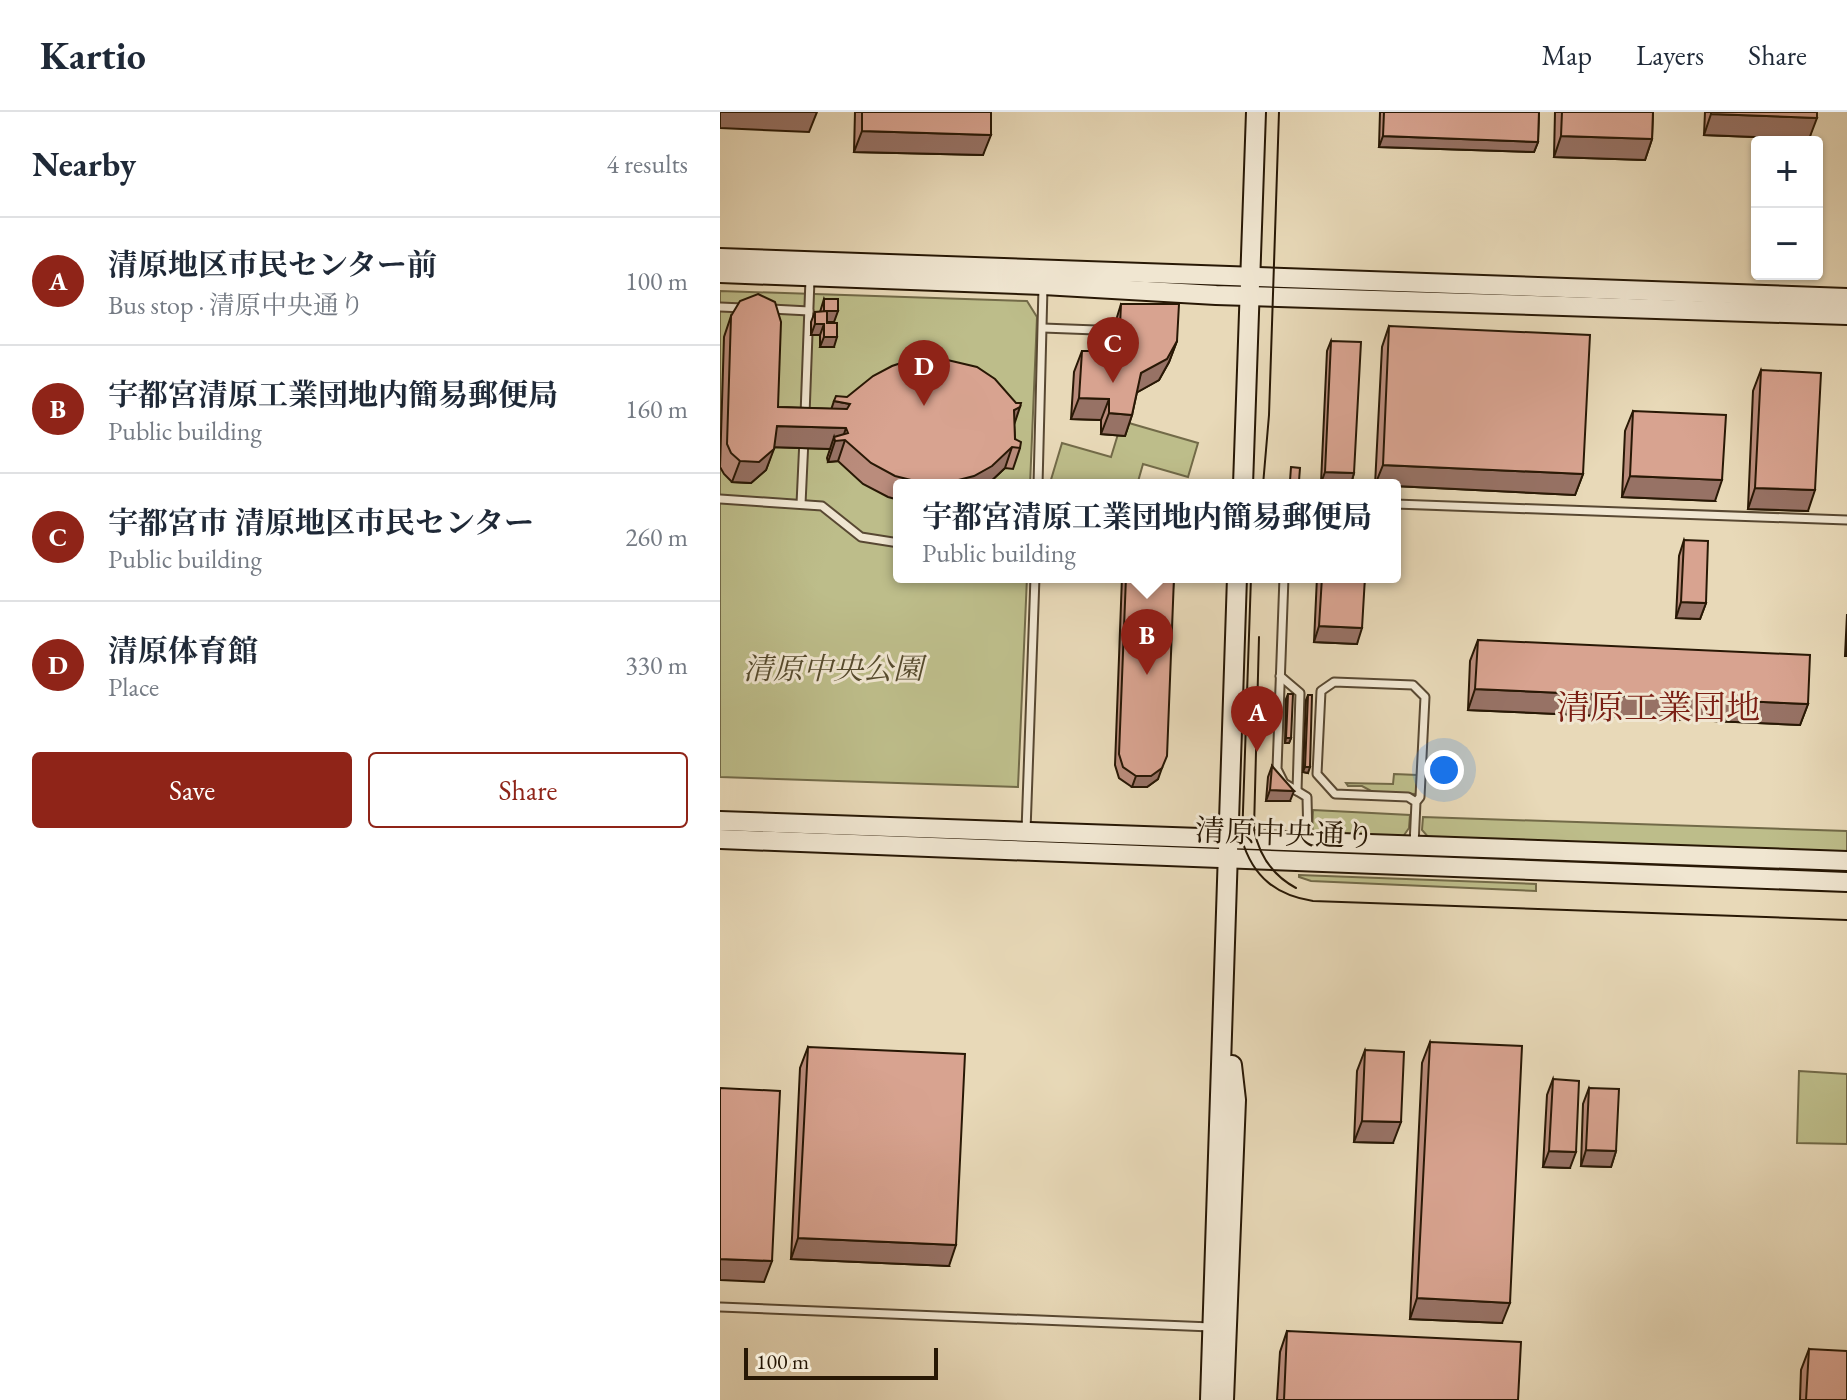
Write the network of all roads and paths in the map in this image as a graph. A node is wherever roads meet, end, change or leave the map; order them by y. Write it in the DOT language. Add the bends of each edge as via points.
graph roads {
  1 [pos="1256,112"];
  2 [pos="720,258"];
  3 [pos="720,273"];
  4 [pos="1250,275"];
  5 [pos="810,277"];
  6 [pos="1044,277"];
  7 [pos="1250,296"];
  8 [pos="1847,298"];
  9 [pos="720,307"];
  10 [pos="750,308"];
  11 [pos="764,309"];
  12 [pos="809,311"];
  13 [pos="1847,315"];
  14 [pos="1043,328"];
  15 [pos="1096,330"];
  16 [pos="1038,479"];
  17 [pos="1243,479"];
  18 [pos="720,499"];
  19 [pos="801,504"];
  20 [pos="1401,504"];
  21 [pos="1847,520"];
  22 [pos="893,542"];
  23 [pos="1035,583"];
  24 [pos="1237,583"];
  25 [pos="1284,583"];
  26 [pos="1280,676"];
  27 [pos="1297,791"];
  28 [pos="1416,802"];
  29 [pos="720,821"];
  30 [pos="720,839"];
  31 [pos="1308,842"];
  32 [pos="1026,843"];
  33 [pos="1414,845"];
  34 [pos="1228,849"];
  35 [pos="1847,861"];
  36 [pos="1847,882"];
  37 [pos="1225,987"];
  38 [pos="720,1307"];
  39 [pos="1213,1327"];
  40 [pos="1210,1400"];
  41 [pos="1224,1400"];
  1 -- 4 [label="street"];
  2 -- 6 [label="street"];
  3 -- 5 [label="street"];
  4 -- 6 [label="street"];
  4 -- 7 [label="street"];
  4 -- 8 [label="street"];
  5 -- 6 [label="street"];
  5 -- 12 [label="lane"];
  6 -- 7 [label="street" via="1133,292"];
  6 -- 14 [label="lane"];
  7 -- 13 [label="street"];
  7 -- 17 [label="street"];
  9 -- 10 [label="lane"];
  11 -- 12 [label="lane"];
  12 -- 19 [label="lane"];
  14 -- 15 [label="lane"];
  14 -- 16 [label="lane"];
  18 -- 19 [label="lane"];
  19 -- 22 [label="lane" via="822,506 861,537"];
  20 -- 21 [label="lane"];
  23 -- 32 [label="lane"];
  24 -- 34 [label="street"];
  25 -- 26 [label="lane"];
  26 -- 27 [label="lane" via="1277,769 1284,783"];
  26 -- 27 [label="lane" via="1300,693"];
  27 -- 31 [label="lane" via="1309,801"];
  28 -- 28 [label="lane" via="1408,797 1338,794 1319,778 1321,691 1334,682 1413,685 1425,697"];
  28 -- 33 [label="lane"];
  29 -- 32 [label="street, 清原中央通り"];
  30 -- 32 [label="street, 清原中央通り"];
  31 -- 33 [label="street, 清原中央通り"];
  31 -- 34 [label="street, 清原中央通り"];
  32 -- 34 [label="street, 清原中央通り"];
  33 -- 35 [label="street, 清原中央通り"];
  34 -- 36 [label="street, 清原中央通り"];
  34 -- 37 [label="street"];
  37 -- 39 [label="street"];
  37 -- 41 [label="street" via="1236,1100"];
  38 -- 39 [label="lane"];
  39 -- 40 [label="street"];
}
